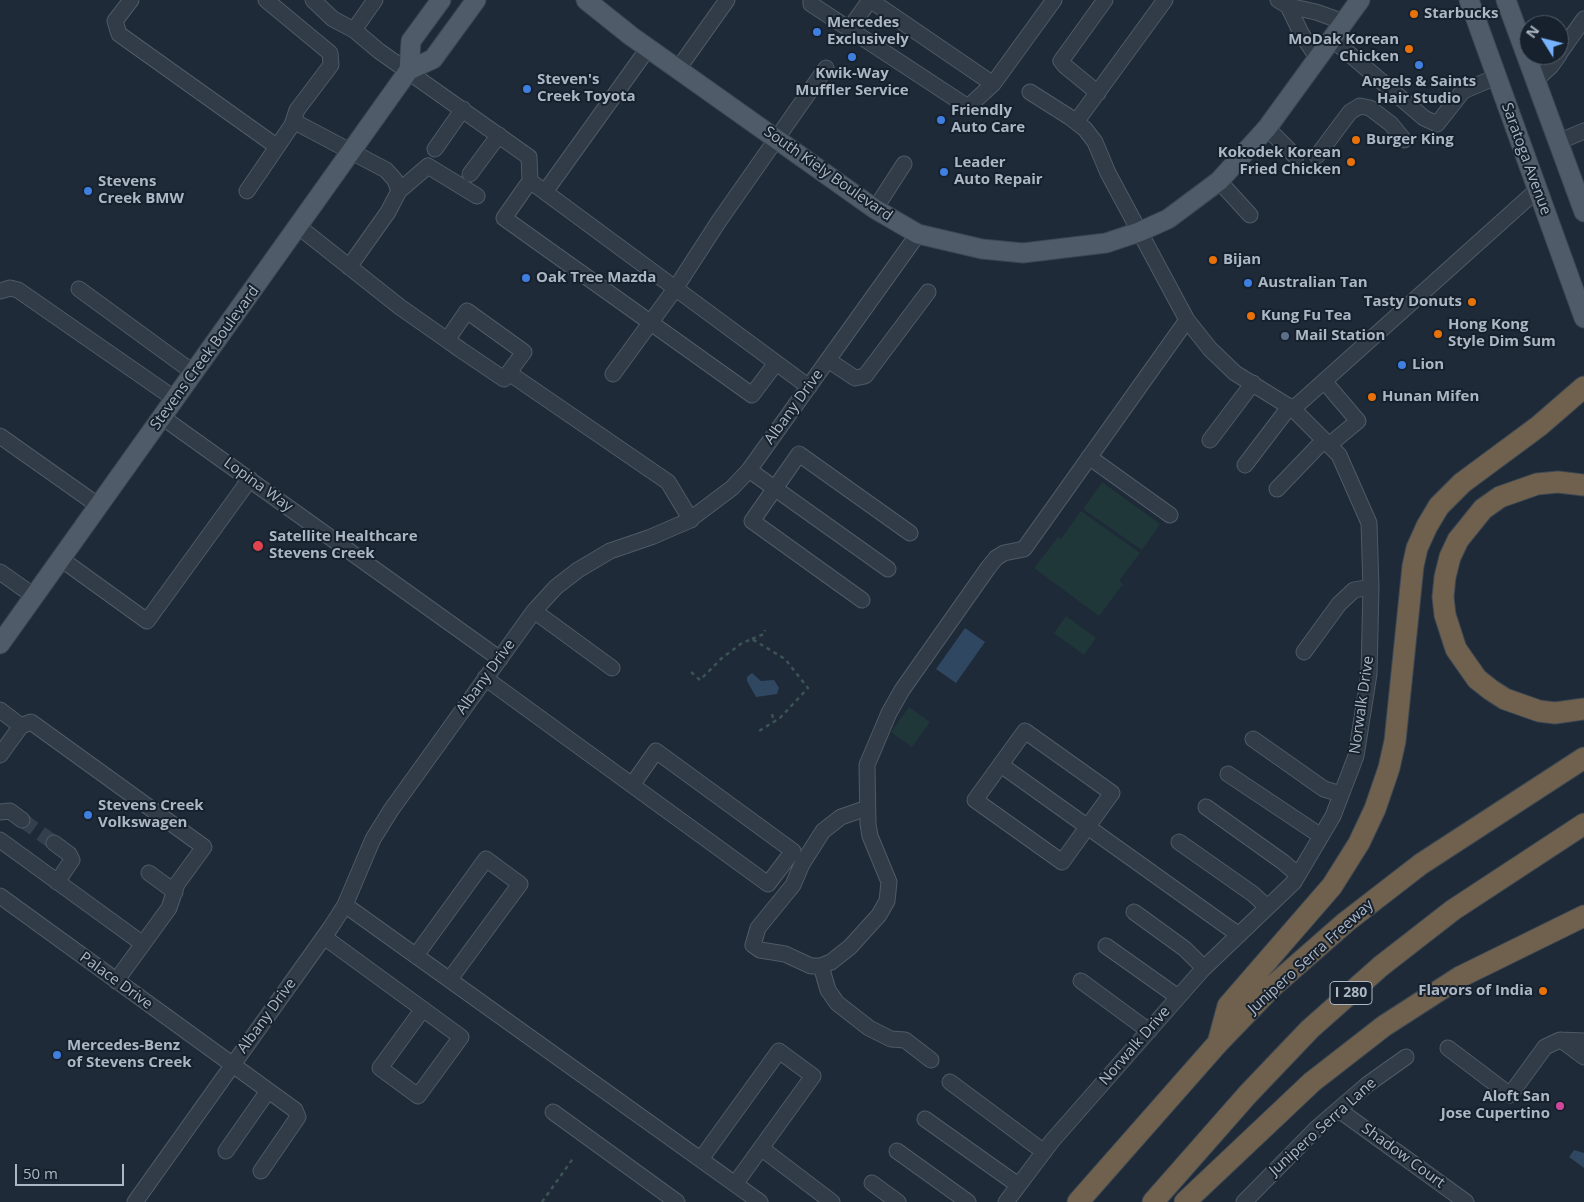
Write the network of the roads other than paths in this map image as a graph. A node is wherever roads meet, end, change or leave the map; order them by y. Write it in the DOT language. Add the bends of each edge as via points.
graph roads {
  1 [pos="131,0"];
  2 [pos="266,0"];
  3 [pos="313,0"];
  4 [pos="375,0"];
  5 [pos="727,0"];
  6 [pos="811,0"];
  7 [pos="870,0"];
  8 [pos="1054,0"];
  9 [pos="1105,0"];
  10 [pos="1165,0"];
  11 [pos="1360,0"];
  12 [pos="1469,0"];
  13 [pos="1506,0"];
  14 [pos="476,1"];
  15 [pos="436,2"];
  16 [pos="594,3"];
  17 [pos="1283,3"];
  18 [pos="1584,19"];
  19 [pos="1344,22"];
  20 [pos="850,28"];
  21 [pos="354,30"];
  22 [pos="1332,39"];
  23 [pos="1569,41"];
  24 [pos="649,47"];
  25 [pos="1318,58"];
  26 [pos="1552,65"];
  27 [pos="826,68"];
  28 [pos="678,69"];
  29 [pos="408,70"];
  30 [pos="1496,77"];
  31 [pos="1536,80"];
  32 [pos="993,84"];
  33 [pos="1030,92"];
  34 [pos="1098,92"];
  35 [pos="463,109"];
  36 [pos="1076,122"];
  37 [pos="292,125"];
  38 [pos="1267,128"];
  39 [pos="1584,131"];
  40 [pos="499,135"];
  41 [pos="778,139"];
  42 [pos="1404,140"];
  43 [pos="1558,142"];
  44 [pos="276,146"];
  45 [pos="435,149"];
  46 [pos="351,151"];
  47 [pos="1317,156"];
  48 [pos="1296,157"];
  49 [pos="904,164"];
  50 [pos="470,174"];
  51 [pos="530,181"];
  52 [pos="1219,182"];
  53 [pos="399,190"];
  54 [pos="1537,190"];
  55 [pos="246,191"];
  56 [pos="545,192"];
  57 [pos="477,196"];
  58 [pos="875,209"];
  59 [pos="1584,212"];
  60 [pos="1250,215"];
  61 [pos="299,227"];
  62 [pos="1139,232"];
  63 [pos="918,234"];
  64 [pos="349,267"];
  65 [pos="79,289"];
  66 [pos="675,289"];
  67 [pos="0,291"];
  68 [pos="928,292"];
  69 [pos="1584,318"];
  70 [pos="1187,320"];
  71 [pos="651,323"];
  72 [pos="447,340"];
  73 [pos="828,360"];
  74 [pos="776,363"];
  75 [pos="194,373"];
  76 [pos="509,373"];
  77 [pos="613,374"];
  78 [pos="1324,381"];
  79 [pos="1253,383"];
  80 [pos="809,387"];
  81 [pos="1584,387"];
  82 [pos="175,399"];
  83 [pos="1291,407"];
  84 [pos="162,416"];
  85 [pos="0,436"];
  86 [pos="1210,440"];
  87 [pos="1326,443"];
  88 [pos="1089,457"];
  89 [pos="1245,465"];
  90 [pos="749,470"];
  91 [pos="250,479"];
  92 [pos="1584,486"];
  93 [pos="775,488"];
  94 [pos="1277,489"];
  95 [pos="99,506"];
  96 [pos="1170,515"];
  97 [pos="691,520"];
  98 [pos="910,533"];
  99 [pos="61,559"];
  100 [pos="888,569"];
  101 [pos="0,572"];
  102 [pos="1371,587"];
  103 [pos="34,596"];
  104 [pos="862,600"];
  105 [pos="534,612"];
  106 [pos="0,644"];
  107 [pos="1304,652"];
  108 [pos="500,658"];
  109 [pos="612,668"];
  110 [pos="486,678"];
  111 [pos="1584,709"];
  112 [pos="0,710"];
  113 [pos="21,726"];
  114 [pos="1253,739"];
  115 [pos="0,755"];
  116 [pos="1584,758"];
  117 [pos="1001,765"];
  118 [pos="1228,774"];
  119 [pos="632,785"];
  120 [pos="1342,794"];
  121 [pos="1206,807"];
  122 [pos="867,808"];
  123 [pos="0,812"];
  124 [pos="22,820"];
  125 [pos="1584,824"];
  126 [pos="1088,826"];
  127 [pos="1321,836"];
  128 [pos="0,840"];
  129 [pos="1179,842"];
  130 [pos="54,843"];
  131 [pos="149,873"];
  132 [pos="1298,875"];
  133 [pos="57,882"];
  134 [pos="175,892"];
  135 [pos="0,896"];
  136 [pos="345,905"];
  137 [pos="1267,907"];
  138 [pos="1134,912"];
  139 [pos="1584,916"];
  140 [pos="1239,935"];
  141 [pos="324,937"];
  142 [pos="142,944"];
  143 [pos="1106,946"];
  144 [pos="417,954"];
  145 [pos="821,966"];
  146 [pos="1204,968"];
  147 [pos="450,979"];
  148 [pos="116,981"];
  149 [pos="1081,981"];
  150 [pos="1178,997"];
  151 [pos="423,1009"];
  152 [pos="1149,1031"];
  153 [pos="1560,1040"];
  154 [pos="1584,1042"];
  155 [pos="1218,1043"];
  156 [pos="1448,1048"];
  157 [pos="1406,1057"];
  158 [pos="1584,1057"];
  159 [pos="932,1060"];
  160 [pos="232,1065"];
  161 [pos="950,1082"];
  162 [pos="268,1091"];
  163 [pos="1339,1110"];
  164 [pos="553,1112"];
  165 [pos="925,1118"];
  166 [pos="760,1148"];
  167 [pos="226,1151"];
  168 [pos="897,1151"];
  169 [pos="1044,1152"];
  170 [pos="701,1159"];
  171 [pos="260,1171"];
  172 [pos="735,1184"];
  173 [pos="872,1184"];
  174 [pos="1018,1185"];
  175 [pos="134,1202"];
  176 [pos="677,1202"];
  177 [pos="760,1202"];
  178 [pos="832,1202"];
  179 [pos="898,1202"];
  180 [pos="968,1202"];
  181 [pos="1006,1202"];
  182 [pos="1078,1202"];
  183 [pos="1153,1202"];
  184 [pos="1184,1202"];
  185 [pos="1244,1202"];
  186 [pos="1466,1202"];
  1 -- 44 [label="street" via="115,22 119,34"];
  2 -- 37 [label="street" via="330,53 331,65 297,110"];
  3 -- 21 [label="street" via="333,19"];
  4 -- 21 [label="street"];
  5 -- 28 [label="street"];
  6 -- 20 [label="street" via="811,4"];
  7 -- 20 [label="street"];
  7 -- 32 [label="street"];
  8 -- 32 [label="street"];
  9 -- 34 [label="street" via="1061,61"];
  10 -- 34 [label="street"];
  11 -- 19 [label="main road, South Kiely Boulevard"];
  12 -- 30 [label="main road, Saratoga Avenue"];
  13 -- 31 [label="main road"];
  14 -- 29 [label="main road" via="433,59"];
  15 -- 29 [label="main road, Stevens Creek Boulevard" via="411,41"];
  16 -- 24 [label="main road, South Kiely Boulevard"];
  17 -- 19 [label="street"];
  17 -- 25 [label="street"];
  18 -- 23 [label="street"];
  19 -- 22 [label="main road, South Kiely Boulevard"];
  20 -- 32 [label="street" via="968,107"];
  21 -- 29 [label="street"];
  22 -- 25 [label="main road, South Kiely Boulevard"];
  22 -- 30 [label="street" via="1424,118 1437,124 1463,91"];
  24 -- 28 [label="main road, South Kiely Boulevard"];
  24 -- 56 [label="street"];
  25 -- 38 [label="main road, South Kiely Boulevard"];
  26 -- 31 [label="street"];
  27 -- 41 [label="street"];
  28 -- 41 [label="main road, South Kiely Boulevard"];
  29 -- 35 [label="street"];
  29 -- 46 [label="main road, Stevens Creek Boulevard"];
  30 -- 54 [label="main road, Saratoga Avenue"];
  31 -- 43 [label="main road"];
  33 -- 36 [label="street, Norwalk Drive"];
  34 -- 36 [label="street"];
  35 -- 40 [label="street"];
  35 -- 45 [label="street"];
  36 -- 62 [label="street, Norwalk Drive" via="1095,142"];
  37 -- 44 [label="street"];
  37 -- 46 [label="street" via="297,123 311,129"];
  38 -- 48 [label="street"];
  38 -- 52 [label="main road, South Kiely Boulevard"];
  39 -- 43 [label="street"];
  40 -- 50 [label="street"];
  40 -- 51 [label="street" via="529,158"];
  41 -- 58 [label="main road, South Kiely Boulevard"];
  41 -- 66 [label="street"];
  42 -- 47 [label="street" via="1391,124 1370,108 1360,106 1350,112"];
  43 -- 59 [label="main road"];
  44 -- 55 [label="street"];
  46 -- 53 [label="street" via="386,170"];
  46 -- 61 [label="main road, Stevens Creek Boulevard"];
  49 -- 58 [label="street"];
  51 -- 56 [label="street"];
  51 -- 71 [label="street" via="504,218"];
  52 -- 60 [label="street"];
  52 -- 62 [label="main road, South Kiely Boulevard" via="1168,219"];
  53 -- 57 [label="street" via="428,166"];
  53 -- 64 [label="street" via="388,212"];
  54 -- 69 [label="main road, Saratoga Avenue"];
  54 -- 78 [label="street"];
  56 -- 66 [label="street"];
  58 -- 63 [label="main road, South Kiely Boulevard"];
  61 -- 64 [label="street"];
  61 -- 75 [label="main road, Stevens Creek Boulevard"];
  62 -- 63 [label="main road, South Kiely Boulevard" via="1106,243 1023,253 982,249"];
  62 -- 70 [label="street, Norwalk Drive"];
  63 -- 73 [label="street, Albany Drive"];
  64 -- 72 [label="street"];
  65 -- 75 [label="street"];
  66 -- 71 [label="street"];
  66 -- 74 [label="street"];
  67 -- 82 [label="street" via="18,290"];
  68 -- 73 [label="street" via="865,376 855,378"];
  70 -- 79 [label="street, Norwalk Drive" via="1235,373"];
  70 -- 88 [label="street"];
  71 -- 74 [label="street" via="752,395"];
  71 -- 77 [label="street"];
  72 -- 76 [label="street" via="504,379"];
  72 -- 76 [label="street" via="470,312 522,350 522,356"];
  73 -- 80 [label="street, Albany Drive"];
  74 -- 80 [label="street"];
  75 -- 82 [label="main road, Stevens Creek Boulevard"];
  76 -- 97 [label="street" via="668,482"];
  78 -- 83 [label="street"];
  78 -- 87 [label="street" via="1358,421"];
  79 -- 83 [label="street, Norwalk Drive"];
  79 -- 86 [label="street"];
  80 -- 90 [label="street, Albany Drive"];
  81 -- 155 [label="highway" via="1539,426 1462,483 1440,506 1427,526 1417,548 1410,582 1395,741 1390,768 1375,809 1359,843 1332,886 1228,1006"];
  82 -- 84 [label="main road, Stevens Creek Boulevard"];
  83 -- 87 [label="street, Norwalk Drive"];
  83 -- 89 [label="street"];
  84 -- 91 [label="street, Lopina Way"];
  84 -- 95 [label="main road, Stevens Creek Boulevard"];
  85 -- 95 [label="street"];
  87 -- 94 [label="street"];
  87 -- 102 [label="street, Norwalk Drive" via="1339,455 1369,523"];
  88 -- 96 [label="street"];
  88 -- 122 [label="street" via="1024,549 996,558 902,690 888,713 868,765"];
  90 -- 93 [label="street"];
  90 -- 97 [label="street, Albany Drive" via="732,488"];
  91 -- 99 [label="street" via="147,621"];
  91 -- 108 [label="street, Lopina Way"];
  92 -- 111 [label="highway" via="1558,482 1537,484 1500,497 1483,509 1469,523 1454,548 1444,577 1443,597 1444,615 1456,650 1477,679 1505,699 1539,711 1555,713"];
  93 -- 98 [label="street" via="800,454"];
  93 -- 100 [label="street"];
  93 -- 104 [label="street" via="752,521"];
  95 -- 99 [label="main road, Stevens Creek Boulevard"];
  97 -- 105 [label="street, Albany Drive" via="610,551 556,587"];
  99 -- 103 [label="main road, Stevens Creek Boulevard"];
  101 -- 103 [label="street"];
  102 -- 107 [label="street" via="1354,590 1338,604"];
  102 -- 120 [label="street, Norwalk Drive" via="1369,674 1356,756"];
  103 -- 106 [label="main road, Stevens Creek Boulevard"];
  105 -- 108 [label="street, Albany Drive"];
  105 -- 109 [label="street"];
  108 -- 110 [label="street, Albany Drive"];
  110 -- 119 [label="street"];
  110 -- 136 [label="street, Albany Drive" via="391,810 366,853"];
  112 -- 113 [label="street"];
  113 -- 115 [label="street"];
  113 -- 134 [label="street" via="31,722 204,847 177,884"];
  114 -- 120 [label="street" via="1324,788"];
  116 -- 155 [label="highway, Junipero Serra Freeway" via="1421,864 1346,922 1274,986"];
  117 -- 126 [label="street"];
  117 -- 126 [label="street" via="1025,731 1112,793"];
  117 -- 126 [label="street" via="975,800 1062,862"];
  118 -- 127 [label="street"];
  119 -- 119 [label="street" via="768,884 793,851 656,751"];
  120 -- 127 [label="street, Norwalk Drive"];
  121 -- 132 [label="street"];
  122 -- 145 [label="street" via="870,836 889,882 887,902 850,947"];
  122 -- 145 [label="street" via="841,817 823,831 802,864 794,885 758,928 753,939 753,945 760,950 775,951 811,966"];
  123 -- 124 [label="street" via="10,811"];
  125 -- 183 [label="highway, I 280" via="1453,910 1380,966 1310,1029"];
  126 -- 140 [label="street"];
  127 -- 132 [label="street, Norwalk Drive"];
  128 -- 133 [label="street"];
  129 -- 137 [label="street"];
  130 -- 133 [label="street" via="72,860"];
  131 -- 134 [label="street"];
  132 -- 137 [label="street, Norwalk Drive"];
  133 -- 142 [label="street"];
  134 -- 142 [label="street" via="169,908"];
  135 -- 148 [label="street, Palace Drive"];
  136 -- 141 [label="street, Albany Drive"];
  136 -- 144 [label="street"];
  137 -- 140 [label="street, Norwalk Drive"];
  138 -- 146 [label="street" via="1186,949"];
  139 -- 184 [label="highway" via="1460,977 1384,1026 1312,1082"];
  140 -- 146 [label="street, Norwalk Drive"];
  141 -- 151 [label="street"];
  141 -- 160 [label="street, Albany Drive"];
  142 -- 148 [label="street"];
  143 -- 150 [label="street"];
  144 -- 147 [label="street"];
  144 -- 147 [label="street" via="486,859 520,884"];
  145 -- 159 [label="street" via="828,990 837,1003 869,1028 891,1039 905,1040"];
  146 -- 150 [label="street, Norwalk Drive"];
  147 -- 170 [label="street"];
  148 -- 160 [label="street, Palace Drive"];
  149 -- 152 [label="street"];
  150 -- 152 [label="street, Norwalk Drive"];
  151 -- 151 [label="street" via="380,1068 418,1096 461,1037"];
  152 -- 169 [label="street, Norwalk Drive"];
  153 -- 154 [label="street"];
  153 -- 156 [label="street" via="1546,1046 1510,1095"];
  153 -- 158 [label="street"];
  155 -- 182 [label="highway, Junipero Serra Freeway"];
  157 -- 163 [label="street, Junipero Serra Lane"];
  160 -- 162 [label="street, Palace Drive"];
  160 -- 175 [label="street, Albany Drive"];
  161 -- 169 [label="street"];
  162 -- 167 [label="street"];
  162 -- 171 [label="street, Palace Drive" via="296,1110 298,1117"];
  163 -- 185 [label="street, Junipero Serra Lane"];
  163 -- 186 [label="street, Shadow Court"];
  164 -- 176 [label="street"];
  165 -- 174 [label="street"];
  166 -- 170 [label="street" via="813,1076 779,1051"];
  166 -- 172 [label="street"];
  166 -- 178 [label="street"];
  168 -- 180 [label="street"];
  169 -- 174 [label="street, Norwalk Drive"];
  170 -- 172 [label="street"];
  172 -- 177 [label="street"];
  173 -- 179 [label="street"];
  174 -- 181 [label="street, Norwalk Drive"];
}
